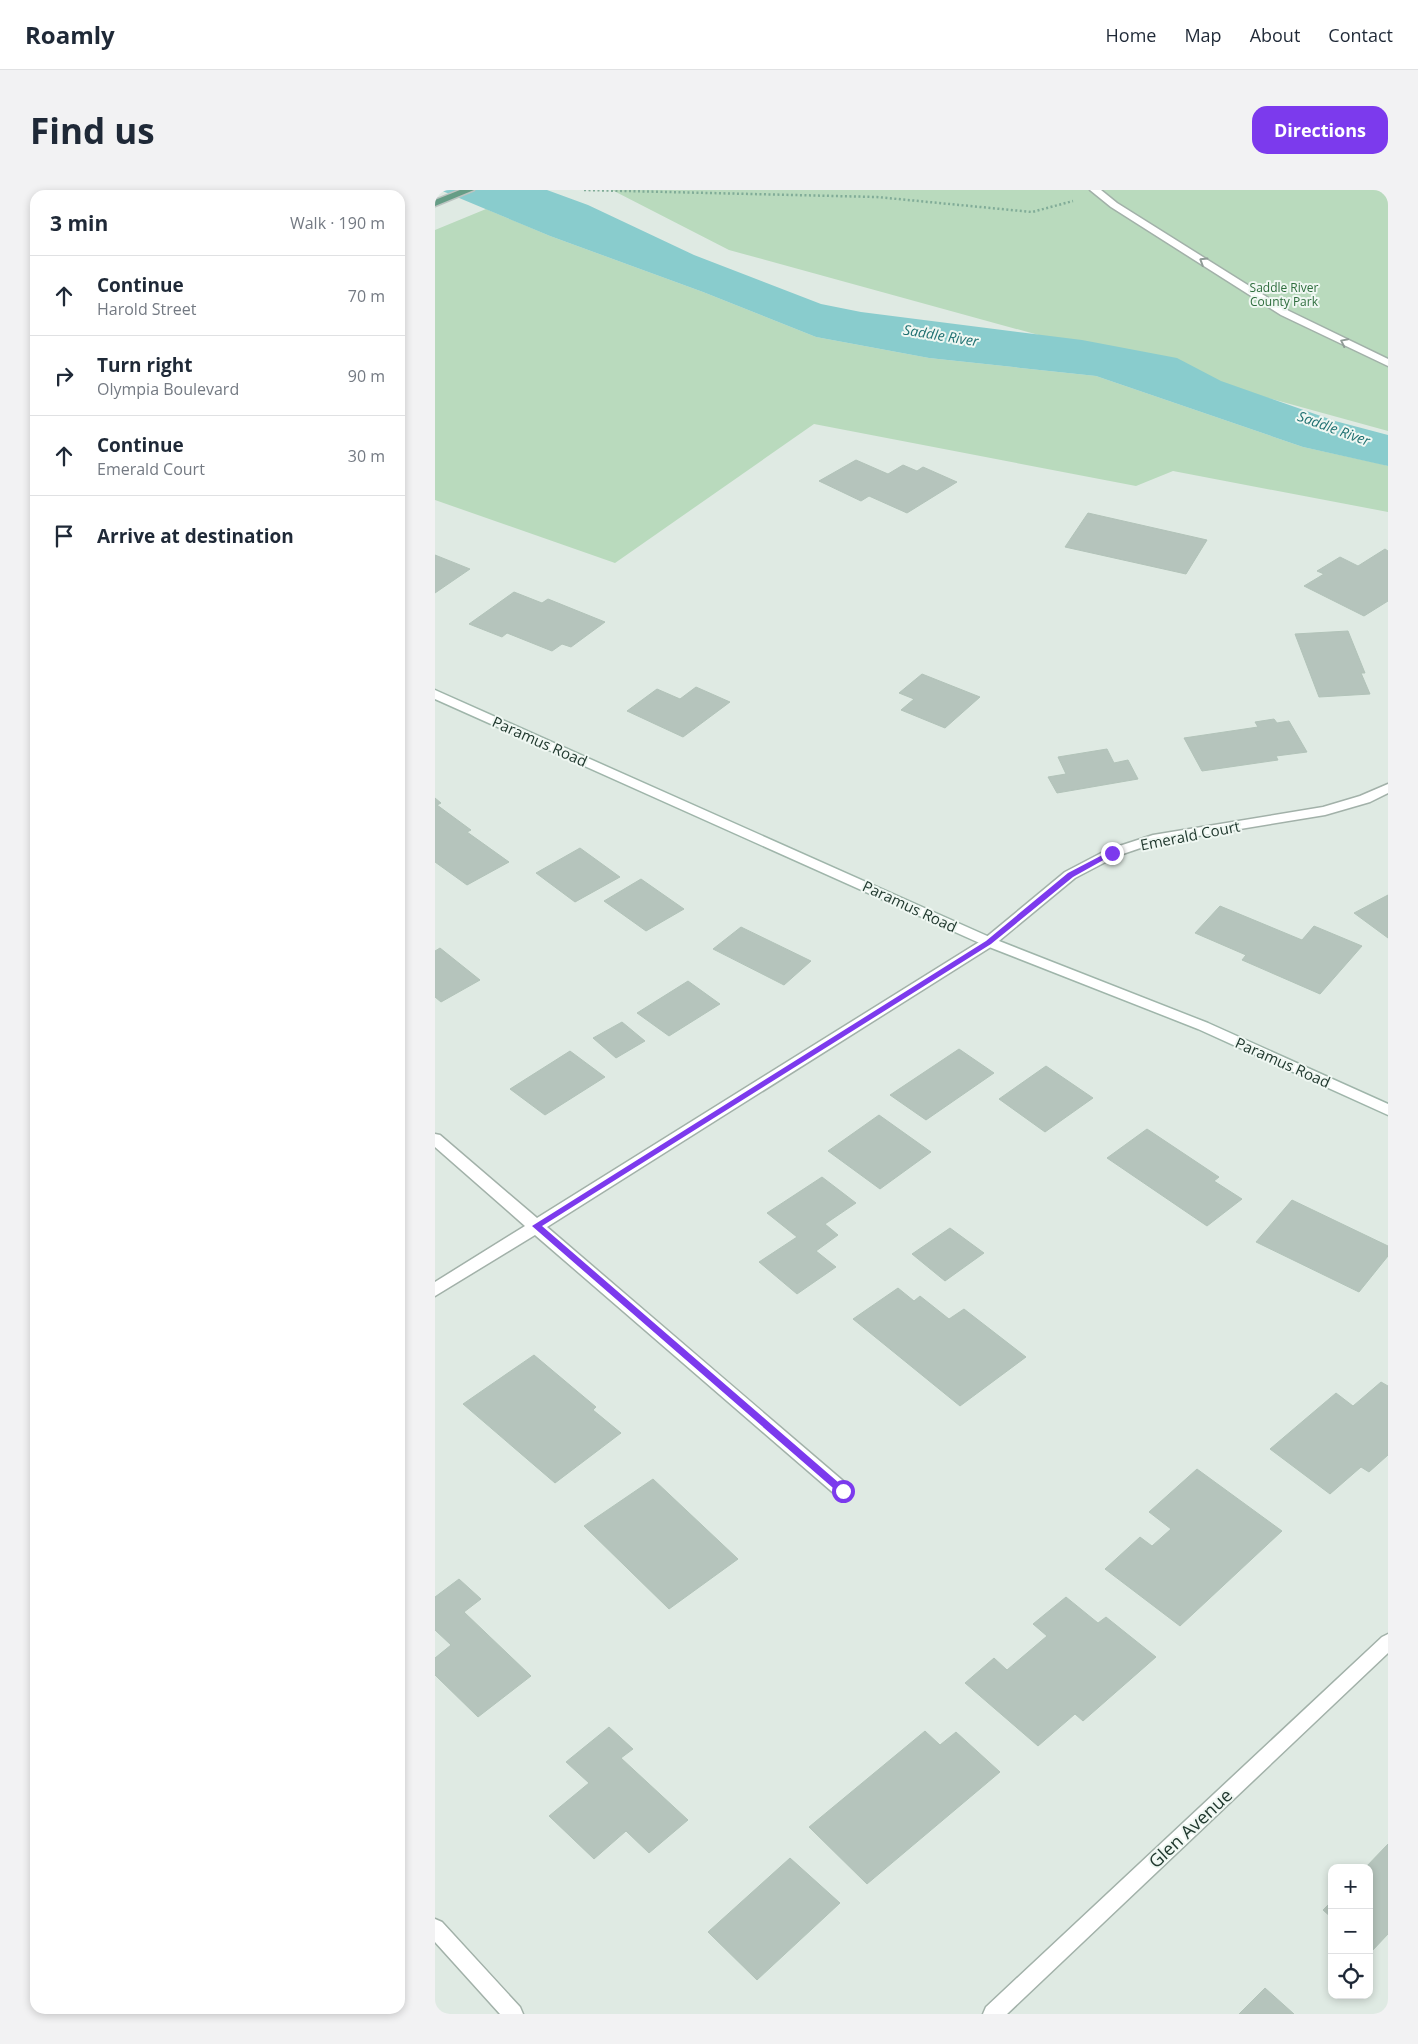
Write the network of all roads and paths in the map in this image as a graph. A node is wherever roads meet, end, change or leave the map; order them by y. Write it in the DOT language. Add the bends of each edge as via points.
graph roads {
  1 [pos="469,190"];
  2 [pos="583,190"];
  3 [pos="1095,190"];
  4 [pos="1074,200"];
  5 [pos="435,203"];
  6 [pos="1388,363"];
  7 [pos="435,694"];
  8 [pos="1388,788"];
  9 [pos="989,942"];
  10 [pos="1388,1110"];
  11 [pos="435,1139"];
  12 [pos="536,1226"];
  13 [pos="435,1290"];
  14 [pos="843,1491"];
  15 [pos="1388,1642"];
  16 [pos="435,1928"];
  17 [pos="513,2014"];
  18 [pos="993,2014"];
  1 -- 5 [label="main road"];
  2 -- 4 [label="path" via="877,197 1033,212"];
  6 -- 3 [label="street, one-way" via="1285,313"];
  7 -- 9 [label="street, Paramus Road"];
  8 -- 9 [label="street, Emerald Court" via="1325,811 1153,839 1112,853 1070,875"];
  9 -- 10 [label="street, Paramus Road" via="1203,1026"];
  9 -- 12 [label="street, Emerald Court"];
  11 -- 12 [label="street"];
  12 -- 13 [label="street, Emerald Court"];
  12 -- 14 [label="street"];
  15 -- 18 [label="street, Glen Avenue"];
  16 -- 17 [label="street"];
}
